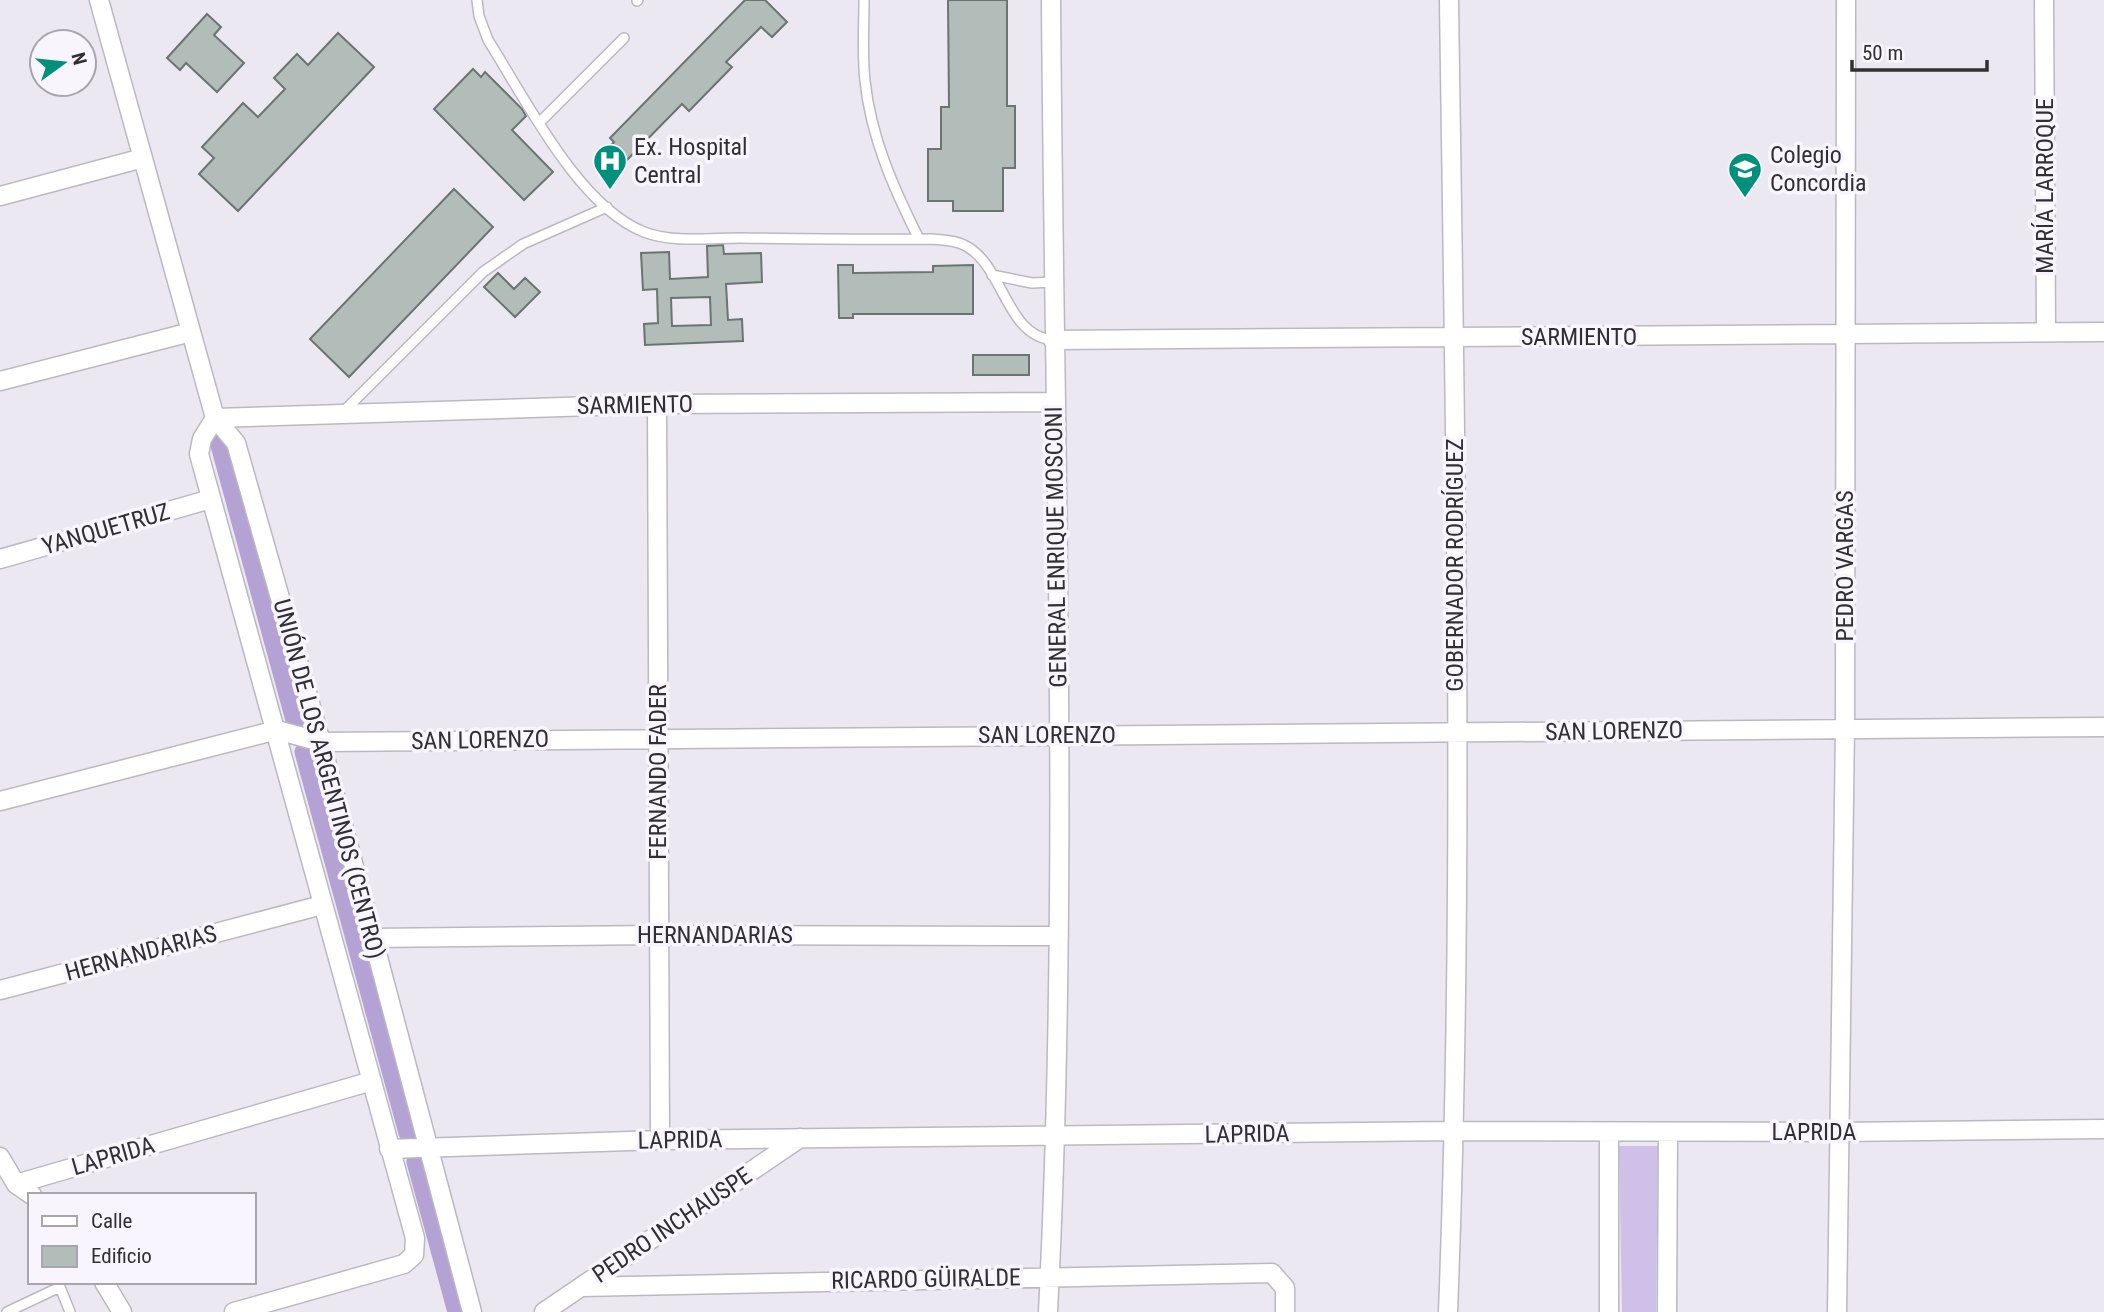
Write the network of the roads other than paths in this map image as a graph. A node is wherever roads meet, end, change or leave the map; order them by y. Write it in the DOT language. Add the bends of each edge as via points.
graph roads {
  1 [pos="99,0"];
  2 [pos="477,0"];
  3 [pos="864,0"];
  4 [pos="1051,0"];
  5 [pos="1449,0"];
  6 [pos="1846,0"];
  7 [pos="2044,0"];
  8 [pos="624,38"];
  9 [pos="540,122"];
  10 [pos="143,158"];
  11 [pos="0,196"];
  12 [pos="607,207"];
  13 [pos="919,239"];
  14 [pos="992,275"];
  15 [pos="1053,282"];
  16 [pos="2046,331"];
  17 [pos="191,332"];
  18 [pos="2104,332"];
  19 [pos="1845,335"];
  20 [pos="1454,337"];
  21 [pos="1053,340"];
  22 [pos="0,381"];
  23 [pos="1055,402"];
  24 [pos="657,404"];
  25 [pos="340,414"];
  26 [pos="215,418"];
  27 [pos="211,499"];
  28 [pos="0,559"];
  29 [pos="1845,727"];
  30 [pos="2104,727"];
  31 [pos="277,730"];
  32 [pos="1455,734"];
  33 [pos="1059,735"];
  34 [pos="658,738"];
  35 [pos="321,742"];
  36 [pos="0,801"];
  37 [pos="322,905"];
  38 [pos="658,935"];
  39 [pos="1059,936"];
  40 [pos="372,938"];
  41 [pos="0,990"];
  42 [pos="372,1081"];
  43 [pos="2104,1129"];
  44 [pos="1455,1131"];
  45 [pos="1609,1132"];
  46 [pos="1668,1132"];
  47 [pos="1838,1132"];
  48 [pos="1058,1136"];
  49 [pos="800,1139"];
  50 [pos="660,1140"];
  51 [pos="430,1147"];
  52 [pos="390,1149"];
  53 [pos="0,1157"];
  54 [pos="16,1184"];
  55 [pos="29,1193"];
  56 [pos="1050,1276"];
  57 [pos="105,1284"];
  58 [pos="581,1287"];
  59 [pos="7,1312"];
  60 [pos="70,1312"];
  61 [pos="122,1312"];
  62 [pos="234,1312"];
  63 [pos="472,1312"];
  64 [pos="544,1312"];
  65 [pos="1048,1312"];
  66 [pos="1286,1312"];
  67 [pos="1448,1312"];
  68 [pos="1609,1312"];
  69 [pos="1667,1312"];
  70 [pos="1838,1312"];
  1 -- 10 [label="street, UNIÓN DE LOS ARGENTINOS (CENTRO)"];
  2 -- 9 [label="lane" via="488,40"];
  3 -- 13 [label="lane" via="865,80 872,119 886,167"];
  4 -- 15 [label="street, GENERAL ENRIQUE MOSCONI"];
  5 -- 20 [label="street, GOBERNADOR RODRÍGUEZ"];
  6 -- 19 [label="street, PEDRO VARGAS"];
  7 -- 16 [label="street, MARÍA LARROQUE"];
  8 -- 9 [label="lane"];
  9 -- 12 [label="lane" via="576,176"];
  10 -- 11 [label="street"];
  10 -- 17 [label="street, UNIÓN DE LOS ARGENTINOS (CENTRO)"];
  12 -- 13 [label="lane" via="645,233 663,236"];
  12 -- 25 [label="lane" via="523,244 483,272"];
  13 -- 14 [label="lane" via="962,244 974,251"];
  14 -- 15 [label="lane"];
  14 -- 21 [label="lane" via="1032,333"];
  15 -- 21 [label="street, GENERAL ENRIQUE MOSCONI"];
  16 -- 18 [label="street, SARMIENTO"];
  16 -- 19 [label="street, SARMIENTO"];
  17 -- 22 [label="street"];
  17 -- 26 [label="street, UNIÓN DE LOS ARGENTINOS (CENTRO)"];
  19 -- 20 [label="street, SARMIENTO"];
  19 -- 29 [label="street, PEDRO VARGAS"];
  20 -- 21 [label="street, SARMIENTO"];
  20 -- 32 [label="street, GOBERNADOR RODRÍGUEZ"];
  21 -- 23 [label="street, GENERAL ENRIQUE MOSCONI"];
  23 -- 24 [label="street, SARMIENTO"];
  23 -- 33 [label="street, GENERAL ENRIQUE MOSCONI"];
  24 -- 25 [label="street, SARMIENTO"];
  24 -- 34 [label="street, FERNANDO FADER"];
  25 -- 26 [label="street, SARMIENTO"];
  26 -- 27 [label="street, UNIÓN DE LOS ARGENTINOS (CENTRO)" via="202,439 200,454"];
  26 -- 35 [label="street, UNIÓN DE LOS ARGENTINOS (CENTRO)" via="236,443"];
  27 -- 28 [label="street, YANQUETRUZ"];
  27 -- 31 [label="street, UNIÓN DE LOS ARGENTINOS (CENTRO)"];
  29 -- 30 [label="street, SAN LORENZO"];
  29 -- 32 [label="street, SAN LORENZO"];
  29 -- 47 [label="street, PEDRO VARGAS"];
  31 -- 35 [label="street, SAN LORENZO"];
  31 -- 36 [label="street, SAN LORENZO"];
  31 -- 37 [label="street, UNIÓN DE LOS ARGENTINOS (CENTRO)"];
  32 -- 33 [label="street, SAN LORENZO"];
  32 -- 44 [label="street, GOBERNADOR RODRÍGUEZ"];
  33 -- 34 [label="street, SAN LORENZO"];
  33 -- 39 [label="street, GENERAL ENRIQUE MOSCONI"];
  34 -- 35 [label="street, SAN LORENZO"];
  34 -- 38 [label="street, FERNANDO FADER"];
  35 -- 40 [label="street, UNIÓN DE LOS ARGENTINOS (CENTRO)"];
  37 -- 41 [label="street, HERNANDARIAS"];
  37 -- 42 [label="street, UNIÓN DE LOS ARGENTINOS (CENTRO)"];
  38 -- 39 [label="street, HERNANDARIAS"];
  38 -- 40 [label="street, HERNANDARIAS"];
  38 -- 50 [label="street, FERNANDO FADER"];
  39 -- 48 [label="street, GENERAL ENRIQUE MOSCONI"];
  40 -- 51 [label="street, UNIÓN DE LOS ARGENTINOS (CENTRO)"];
  42 -- 52 [label="street, UNIÓN DE LOS ARGENTINOS (CENTRO)"];
  42 -- 54 [label="street, LAPRIDA"];
  43 -- 47 [label="street, LAPRIDA"];
  44 -- 45 [label="street, LAPRIDA"];
  44 -- 48 [label="street, LAPRIDA"];
  44 -- 67 [label="street, GOBERNADOR RODRÍGUEZ"];
  45 -- 46 [label="street, LAPRIDA"];
  45 -- 68 [label="street"];
  46 -- 47 [label="street, LAPRIDA"];
  46 -- 69 [label="street"];
  47 -- 70 [label="street, PEDRO VARGAS"];
  48 -- 49 [label="street, LAPRIDA"];
  48 -- 56 [label="street, GENERAL ENRIQUE MOSCONI"];
  49 -- 50 [label="street, LAPRIDA"];
  49 -- 58 [label="street, PEDRO INCHAUSPE"];
  50 -- 51 [label="street, LAPRIDA"];
  51 -- 52 [label="street, LAPRIDA"];
  51 -- 63 [label="street, UNIÓN DE LOS ARGENTINOS (CENTRO)"];
  52 -- 62 [label="street, UNIÓN DE LOS ARGENTINOS (CENTRO)" via="415,1238 414,1255 404,1264"];
  53 -- 54 [label="street"];
  54 -- 55 [label="street"];
  56 -- 58 [label="street, RICARDO GÜIRALDE"];
  56 -- 65 [label="street, GENERAL ENRIQUE MOSCONI"];
  56 -- 66 [label="street, RICARDO GÜIRALDE" via="1272,1273 1285,1287"];
  57 -- 61 [label="street"];
  58 -- 64 [label="street, PEDRO INCHAUSPE"];
  59 -- 60 [label="lane" via="60,1287"];
}
